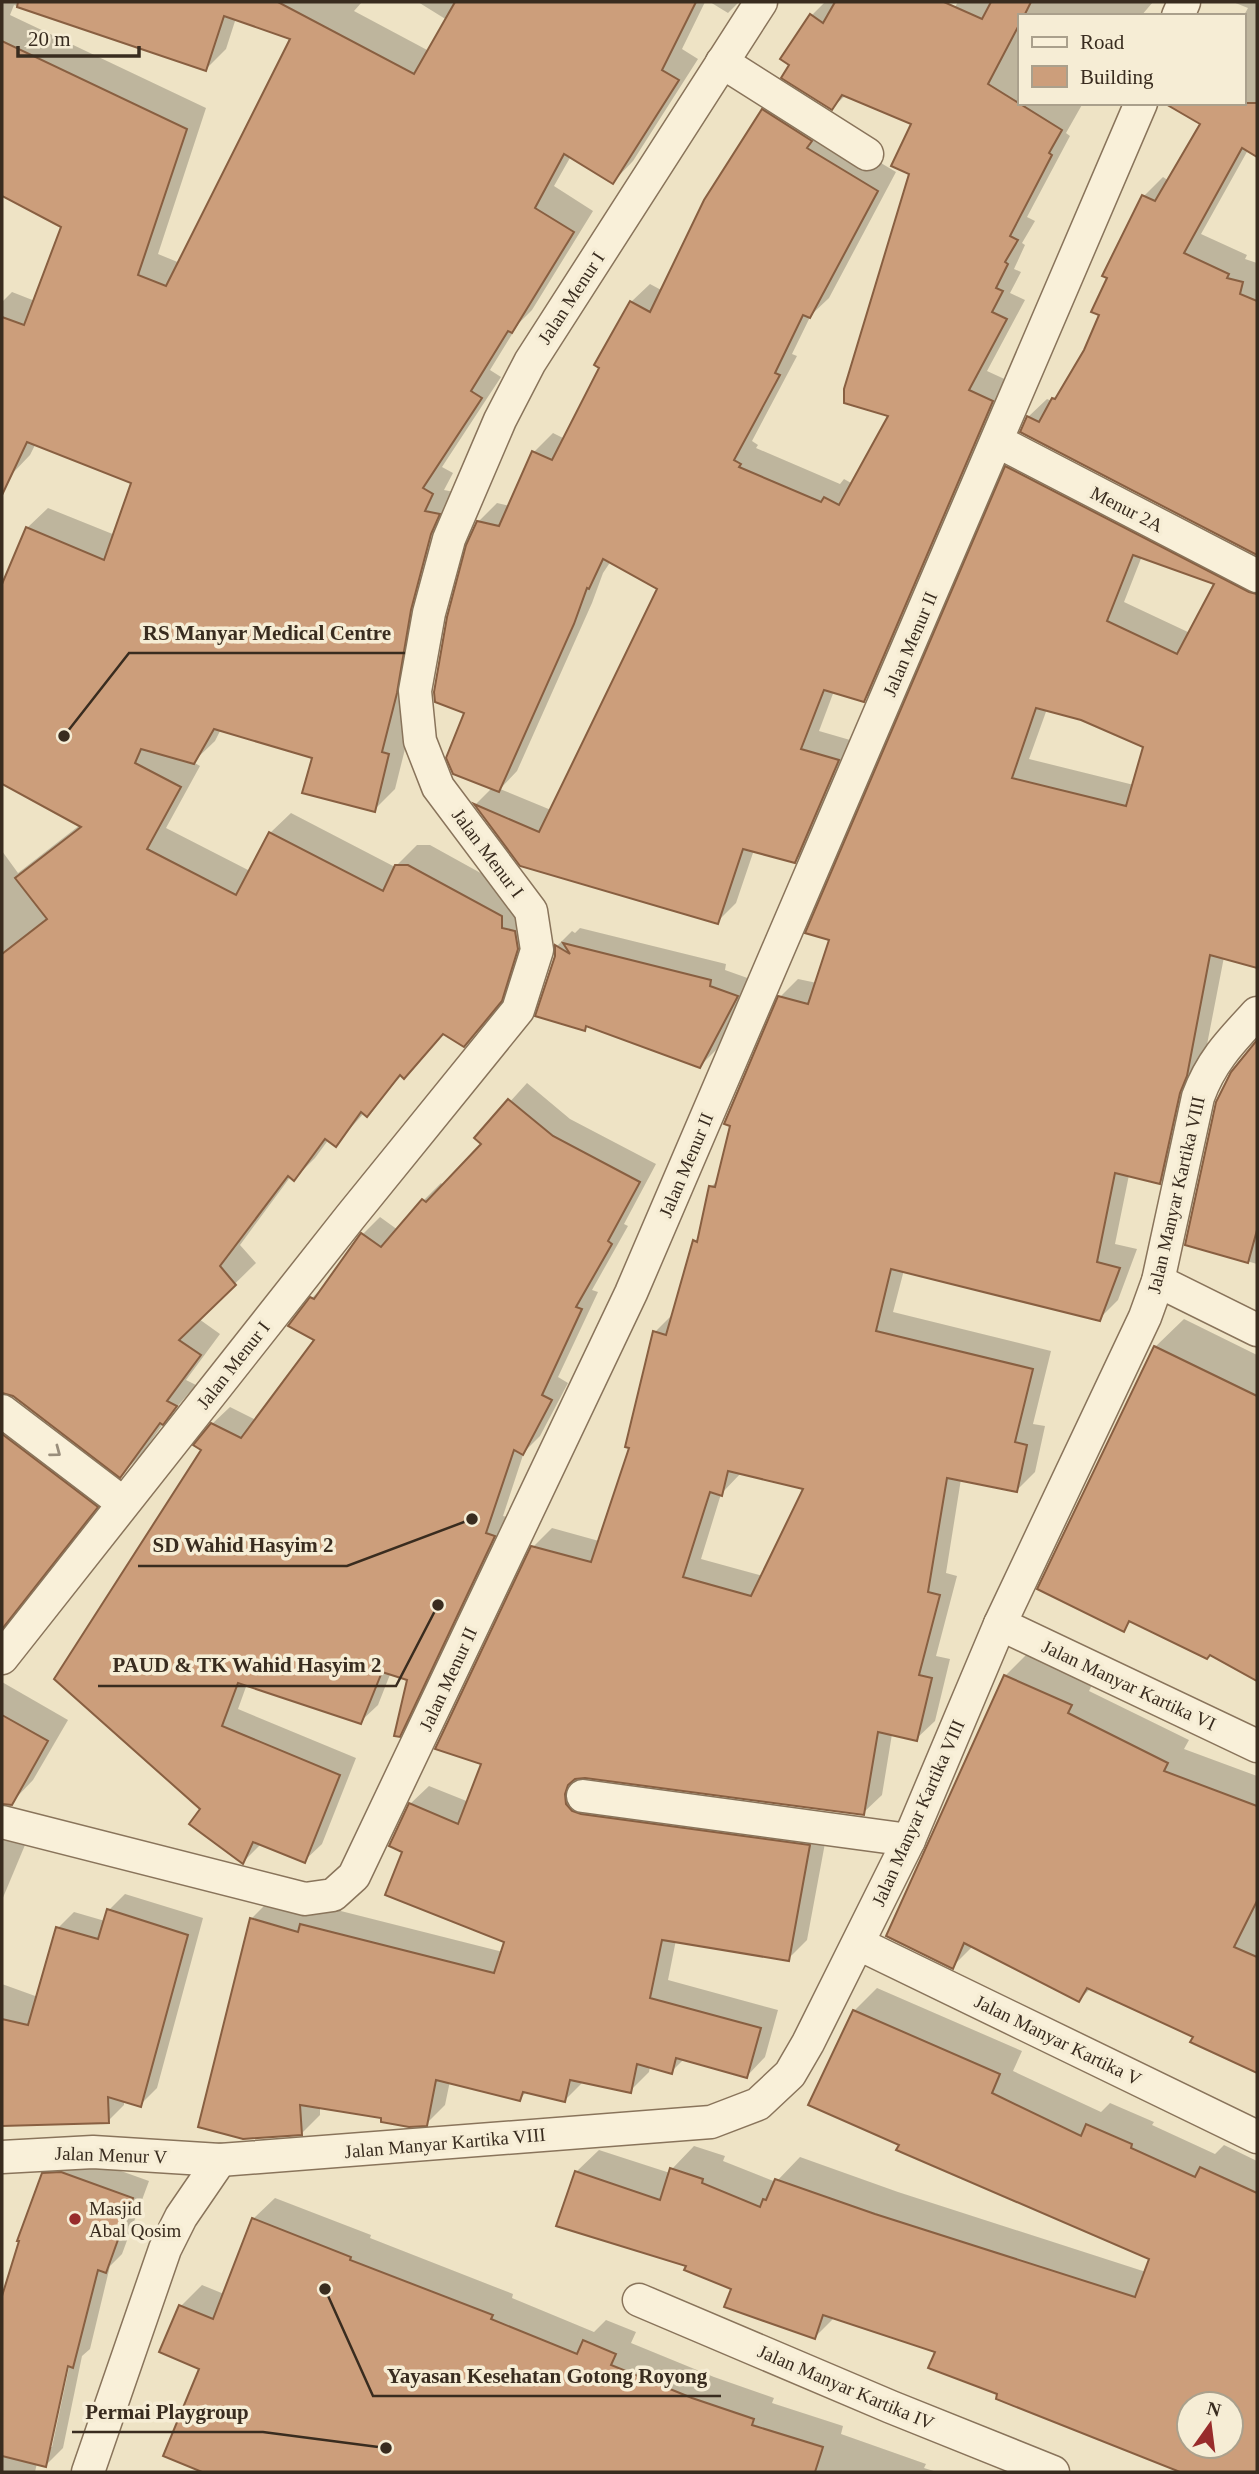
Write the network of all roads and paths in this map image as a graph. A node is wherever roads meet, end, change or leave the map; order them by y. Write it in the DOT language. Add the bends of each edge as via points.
graph roads {
  1 [pos="761,2"];
  2 [pos="722,62"];
  3 [pos="1140,105"];
  4 [pos="867,154"];
  5 [pos="997,441"];
  6 [pos="1257,576"];
  7 [pos="1257,1013"];
  8 [pos="1158,1281"];
  9 [pos="1257,1330"];
  10 [pos="2,1411"];
  11 [pos="123,1503"];
  12 [pos="1000,1624"];
  13 [pos="2,1658"];
  14 [pos="1257,1746"];
  15 [pos="583,1796"];
  16 [pos="2,1822"];
  17 [pos="909,1840"];
  18 [pos="859,1944"];
  19 [pos="1257,2137"];
  20 [pos="2,2157"];
  21 [pos="220,2160"];
  22 [pos="639,2300"];
  23 [pos="88,2472"];
  24 [pos="1053,2472"];
  1 -- 2 [label="street, Jalan Menur I"];
  2 -- 4 [label="street"];
  2 -- 11 [label="street, Jalan Menur I" via="530,362 449,539 429,613 415,691 420,741 438,787 531,911 537,950 518,1010"];
  3 -- 5 [label="street, Jalan Menur II"];
  5 -- 6 [label="street, Menur 2A"];
  5 -- 16 [label="street, Jalan Menur II" via="631,1293 354,1876 333,1895 305,1899"];
  7 -- 8 [label="street, Jalan Manyar Kartika VIII" via="1225,1047 1198,1097"];
  8 -- 9 [label="street"];
  8 -- 12 [label="street, Jalan Manyar Kartika VIII"];
  10 -- 11 [label="street, one-way"];
  11 -- 13 [label="street, Jalan Menur I"];
  12 -- 14 [label="street, Jalan Manyar Kartika VI"];
  12 -- 17 [label="street, Jalan Manyar Kartika VIII"];
  15 -- 17 [label="street"];
  17 -- 18 [label="street, Jalan Manyar Kartika VIII"];
  18 -- 19 [label="street, Jalan Manyar Kartika V"];
  18 -- 21 [label="street, Jalan Manyar Kartika VIII" via="790,2074 758,2104 711,2122"];
  20 -- 21 [label="street, Jalan Menur V" via="93,2151"];
  21 -- 23 [label="street" via="165,2249"];
  22 -- 24 [label="street, Jalan Manyar Kartika IV"];
}
